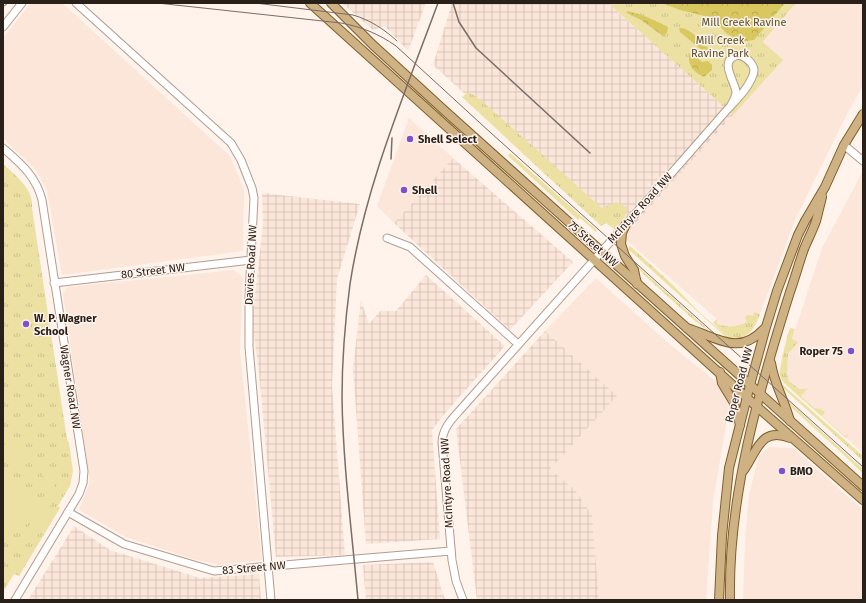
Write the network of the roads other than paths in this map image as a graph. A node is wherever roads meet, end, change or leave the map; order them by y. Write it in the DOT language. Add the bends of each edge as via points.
graph roads {
  1 [pos="22,3"];
  2 [pos="76,3"];
  3 [pos="310,3"];
  4 [pos="331,3"];
  5 [pos="3,27"];
  6 [pos="730,107"];
  7 [pos="863,114"];
  8 [pos="844,145"];
  9 [pos="3,148"];
  10 [pos="863,161"];
  11 [pos="825,187"];
  12 [pos="626,224"];
  13 [pos="387,238"];
  14 [pos="601,252"];
  15 [pos="594,259"];
  16 [pos="251,260"];
  17 [pos="54,283"];
  18 [pos="638,284"];
  19 [pos="685,327"];
  20 [pos="766,327"];
  21 [pos="518,344"];
  22 [pos="770,360"];
  23 [pos="720,372"];
  24 [pos="750,385"];
  25 [pos="761,395"];
  26 [pos="747,398"];
  27 [pos="758,407"];
  28 [pos="790,421"];
  29 [pos="740,426"];
  30 [pos="798,442"];
  31 [pos="741,474"];
  32 [pos="863,486"];
  33 [pos="863,500"];
  34 [pos="68,512"];
  35 [pos="451,551"];
  36 [pos="268,566"];
  37 [pos="15,600"];
  38 [pos="271,600"];
  39 [pos="463,600"];
  40 [pos="719,600"];
  41 [pos="730,600"];
  1 -- 5 [label="street"];
  2 -- 16 [label="street, Davies Road NW" via="236,150 253,194"];
  3 -- 15 [label="main road, 75 Street NW"];
  4 -- 14 [label="main road, 75 Street NW" via="378,50"];
  6 -- 6 [label="street, McIntyre Road NW" via="736,92 728,65 732,58 739,55 750,61 754,73"];
  6 -- 12 [label="street, McIntyre Road NW"];
  7 -- 8 [label="main road, Roper Road NW"];
  8 -- 10 [label="street"];
  8 -- 11 [label="main road, Roper Road NW"];
  9 -- 17 [label="street, Wagner Road NW" via="28,172 38,188"];
  11 -- 20 [label="main road, Roper Road NW" via="794,244"];
  11 -- 22 [label="main road, Roper Road NW"];
  12 -- 14 [label="street, McIntyre Road NW"];
  12 -- 18 [label="main road" via="621,244"];
  13 -- 21 [label="street" via="410,247"];
  14 -- 15 [label="street, McIntyre Road NW"];
  14 -- 18 [label="main road, 75 Street NW"];
  15 -- 21 [label="street, McIntyre Road NW"];
  15 -- 23 [label="main road, 75 Street NW"];
  16 -- 17 [label="street, 80 Street NW"];
  16 -- 36 [label="street, Davies Road NW" via="249,347"];
  17 -- 34 [label="street, Wagner Road NW" via="84,471 81,489"];
  18 -- 19 [label="main road, 75 Street NW"];
  19 -- 20 [label="main road" via="737,344 758,336"];
  19 -- 24 [label="main road, 75 Street NW"];
  20 -- 24 [label="main road, Roper Road NW"];
  21 -- 35 [label="street, McIntyre Road NW" via="450,421 443,434"];
  22 -- 25 [label="main road, Roper Road NW"];
  22 -- 28 [label="main road"];
  23 -- 26 [label="main road, 75 Street NW"];
  23 -- 29 [label="main road" via="722,383 734,403"];
  24 -- 25 [label="main road, 75 Street NW"];
  24 -- 26 [label="main road, Roper Road NW"];
  25 -- 27 [label="main road, Roper Road NW"];
  25 -- 28 [label="main road, 75 Street NW"];
  26 -- 27 [label="main road, 75 Street NW"];
  26 -- 29 [label="main road, Roper Road NW"];
  27 -- 30 [label="main road, 75 Street NW"];
  27 -- 31 [label="main road, Roper Road NW"];
  28 -- 32 [label="main road, 75 Street NW"];
  29 -- 40 [label="main road, Roper Road NW" via="729,468 725,499"];
  30 -- 31 [label="main road" via="780,435 768,436 759,445"];
  30 -- 33 [label="main road, 75 Street NW"];
  31 -- 41 [label="main road, Roper Road NW" via="731,548"];
  34 -- 36 [label="street, 83 Street NW" via="124,544 201,568 220,571"];
  34 -- 37 [label="street, Wagner Road NW"];
  35 -- 36 [label="street, 83 Street NW"];
  35 -- 39 [label="street, McIntyre Road NW" via="456,581"];
  36 -- 38 [label="street, Davies Road NW"];
}
